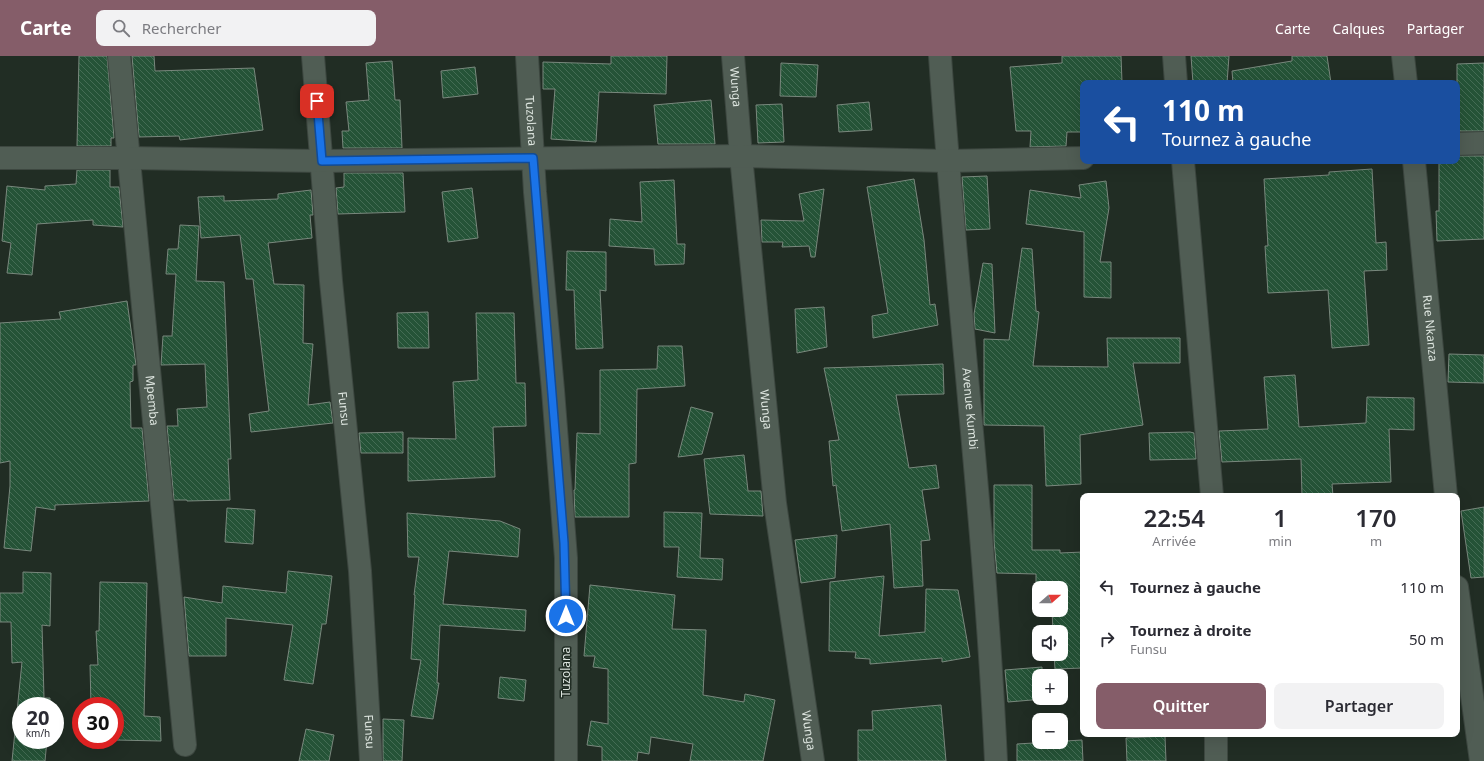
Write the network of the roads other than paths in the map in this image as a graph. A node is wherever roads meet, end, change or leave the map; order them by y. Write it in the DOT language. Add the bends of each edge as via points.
graph roads {
  1 [pos="119,56"];
  2 [pos="313,56"];
  3 [pos="527,56"];
  4 [pos="733,56"];
  5 [pos="940,56"];
  6 [pos="1174,56"];
  7 [pos="1403,56"];
  8 [pos="1176,80"];
  9 [pos="1406,80"];
  10 [pos="1484,143"];
  11 [pos="1460,144"];
  12 [pos="740,156"];
  13 [pos="0,158"];
  14 [pos="129,158"];
  15 [pos="533,158"];
  16 [pos="1080,158"];
  17 [pos="322,161"];
  18 [pos="947,161"];
  19 [pos="1182,164"];
  20 [pos="1414,164"];
  21 [pos="1212,493"];
  22 [pos="1446,493"];
  23 [pos="1460,609"];
  24 [pos="1216,737"];
  25 [pos="184,745"];
  26 [pos="371,761"];
  27 [pos="566,761"];
  28 [pos="813,761"];
  29 [pos="996,761"];
  30 [pos="1216,761"];
  31 [pos="1481,761"];
  1 -- 14 [label="street, Mpemba"];
  2 -- 17 [label="street, Funsu"];
  3 -- 15 [label="street, Tuzolana"];
  4 -- 12 [label="street, Wunga"];
  5 -- 18 [label="street, Avenue Kumbi"];
  6 -- 8 [label="street"];
  7 -- 9 [label="street"];
  10 -- 11 [label="street"];
  12 -- 15 [label="street"];
  12 -- 18 [label="street"];
  12 -- 28 [label="street, Wunga" via="775,503"];
  13 -- 14 [label="street"];
  14 -- 17 [label="street"];
  14 -- 25 [label="street, Mpemba"];
  15 -- 17 [label="street"];
  15 -- 27 [label="street, Tuzolana" via="566,558"];
  16 -- 18 [label="street"];
  17 -- 26 [label="street, Funsu" via="331,281 360,571"];
  18 -- 29 [label="street, Avenue Kumbi" via="976,484"];
  19 -- 21 [label="street"];
  20 -- 22 [label="street, Rue Nkanza"];
  23 -- 31 [label="street"];
  24 -- 30 [label="street"];
}
